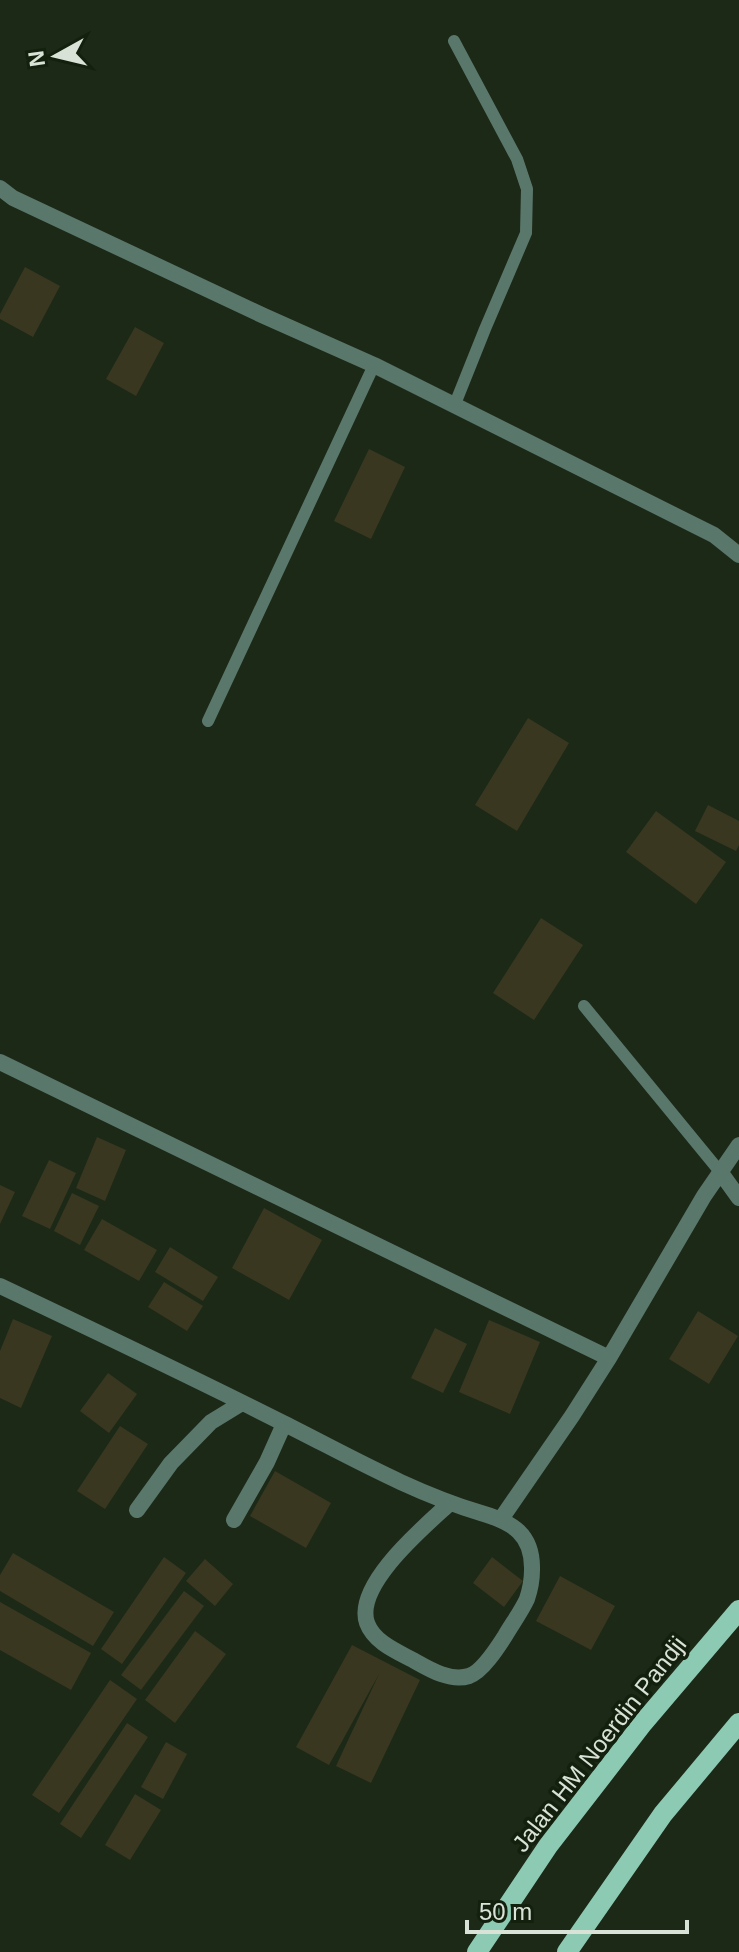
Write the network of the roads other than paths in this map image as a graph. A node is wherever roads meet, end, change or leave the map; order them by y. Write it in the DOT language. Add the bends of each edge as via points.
graph roads {
  1 [pos="454,41"];
  2 [pos="0,188"];
  3 [pos="374,365"];
  4 [pos="455,404"];
  5 [pos="739,555"];
  6 [pos="208,721"];
  7 [pos="584,1006"];
  8 [pos="0,1062"];
  9 [pos="739,1145"];
  10 [pos="721,1173"];
  11 [pos="739,1198"];
  12 [pos="0,1286"];
  13 [pos="609,1358"];
  14 [pos="242,1403"];
  15 [pos="284,1424"];
  16 [pos="450,1503"];
  17 [pos="137,1510"];
  18 [pos="501,1519"];
  19 [pos="234,1520"];
  20 [pos="739,1610"];
  21 [pos="739,1723"];
  22 [pos="477,1952"];
  23 [pos="567,1952"];
  1 -- 4 [label="lane" via="517,159 527,189 526,233"];
  2 -- 3 [label="street"];
  3 -- 4 [label="street"];
  3 -- 6 [label="lane"];
  4 -- 5 [label="street" via="714,535"];
  7 -- 10 [label="lane"];
  8 -- 13 [label="street"];
  9 -- 10 [label="street"];
  10 -- 11 [label="street"];
  10 -- 13 [label="street"];
  12 -- 14 [label="street"];
  13 -- 18 [label="street"];
  14 -- 15 [label="street"];
  14 -- 17 [label="street" via="211,1422 171,1463"];
  15 -- 16 [label="street"];
  15 -- 19 [label="street"];
  16 -- 18 [label="street"];
  16 -- 18 [label="street" via="404,1546 369,1594 365,1611 370,1629 390,1648 452,1677 480,1670 527,1600 532,1574 528,1543"];
  20 -- 22 [label="main road, Jalan HM Noerdin Pandji" via="548,1846"];
  21 -- 23 [label="main road" via="663,1814"];
}
